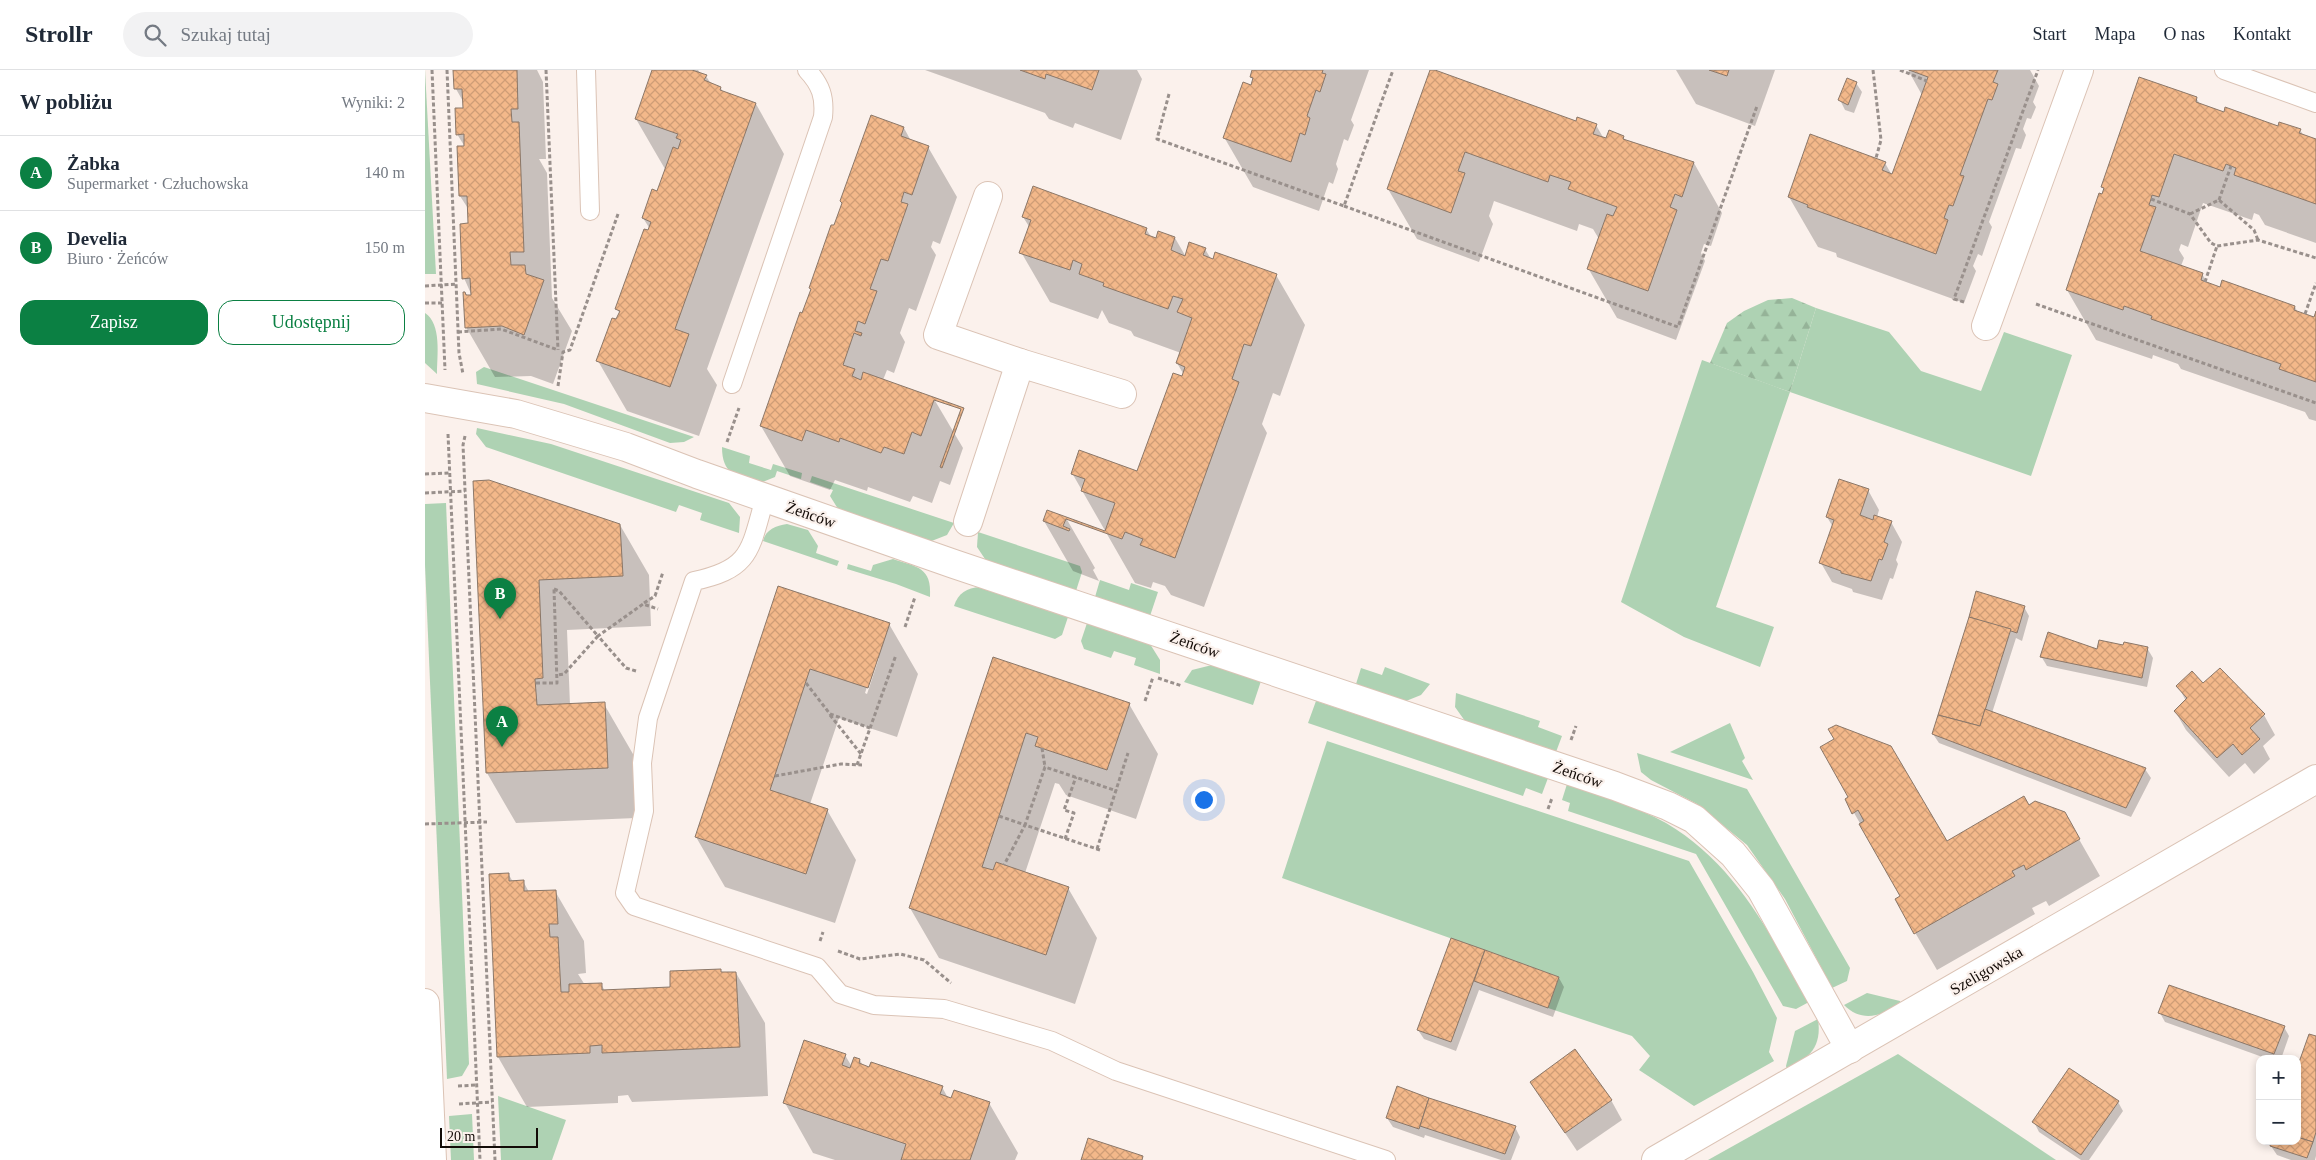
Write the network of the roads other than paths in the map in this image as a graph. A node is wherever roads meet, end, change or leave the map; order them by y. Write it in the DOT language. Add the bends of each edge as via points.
graph roads {
  1 [pos="586,70"];
  2 [pos="807,70"];
  3 [pos="2079,70"];
  4 [pos="2224,70"];
  5 [pos="2316,103"];
  6 [pos="988,196"];
  7 [pos="590,211"];
  8 [pos="1989,319"];
  9 [pos="1020,363"];
  10 [pos="732,384"];
  11 [pos="1122,394"];
  12 [pos="425,398"];
  13 [pos="765,498"];
  14 [pos="968,522"];
  15 [pos="2316,779"];
  16 [pos="425,1003"];
  17 [pos="1850,1049"];
  18 [pos="432,1160"];
  19 [pos="1386,1160"];
  20 [pos="1656,1160"];
  1 -- 7 [label="lane"];
  2 -- 10 [label="lane" via="818,82 824,100 823,117"];
  3 -- 8 [label="street"];
  4 -- 5 [label="lane"];
  6 -- 9 [label="street" via="938,335"];
  9 -- 11 [label="street"];
  9 -- 14 [label="street"];
  12 -- 13 [label="street, Żeńców" via="516,414 626,447"];
  13 -- 17 [label="street, Żeńców" via="1615,786 1676,810 1712,834 1751,875"];
  13 -- 19 [label="lane" via="752,542 741,562 718,576 695,582 648,718 641,763 644,811 625,894 634,906 817,967 840,994 874,1005 944,1009 1052,1042 1116,1071"];
  15 -- 17 [label="street, Szeligowska"];
  16 -- 18 [label="street"];
  17 -- 20 [label="street, Szeligowska"];
}
